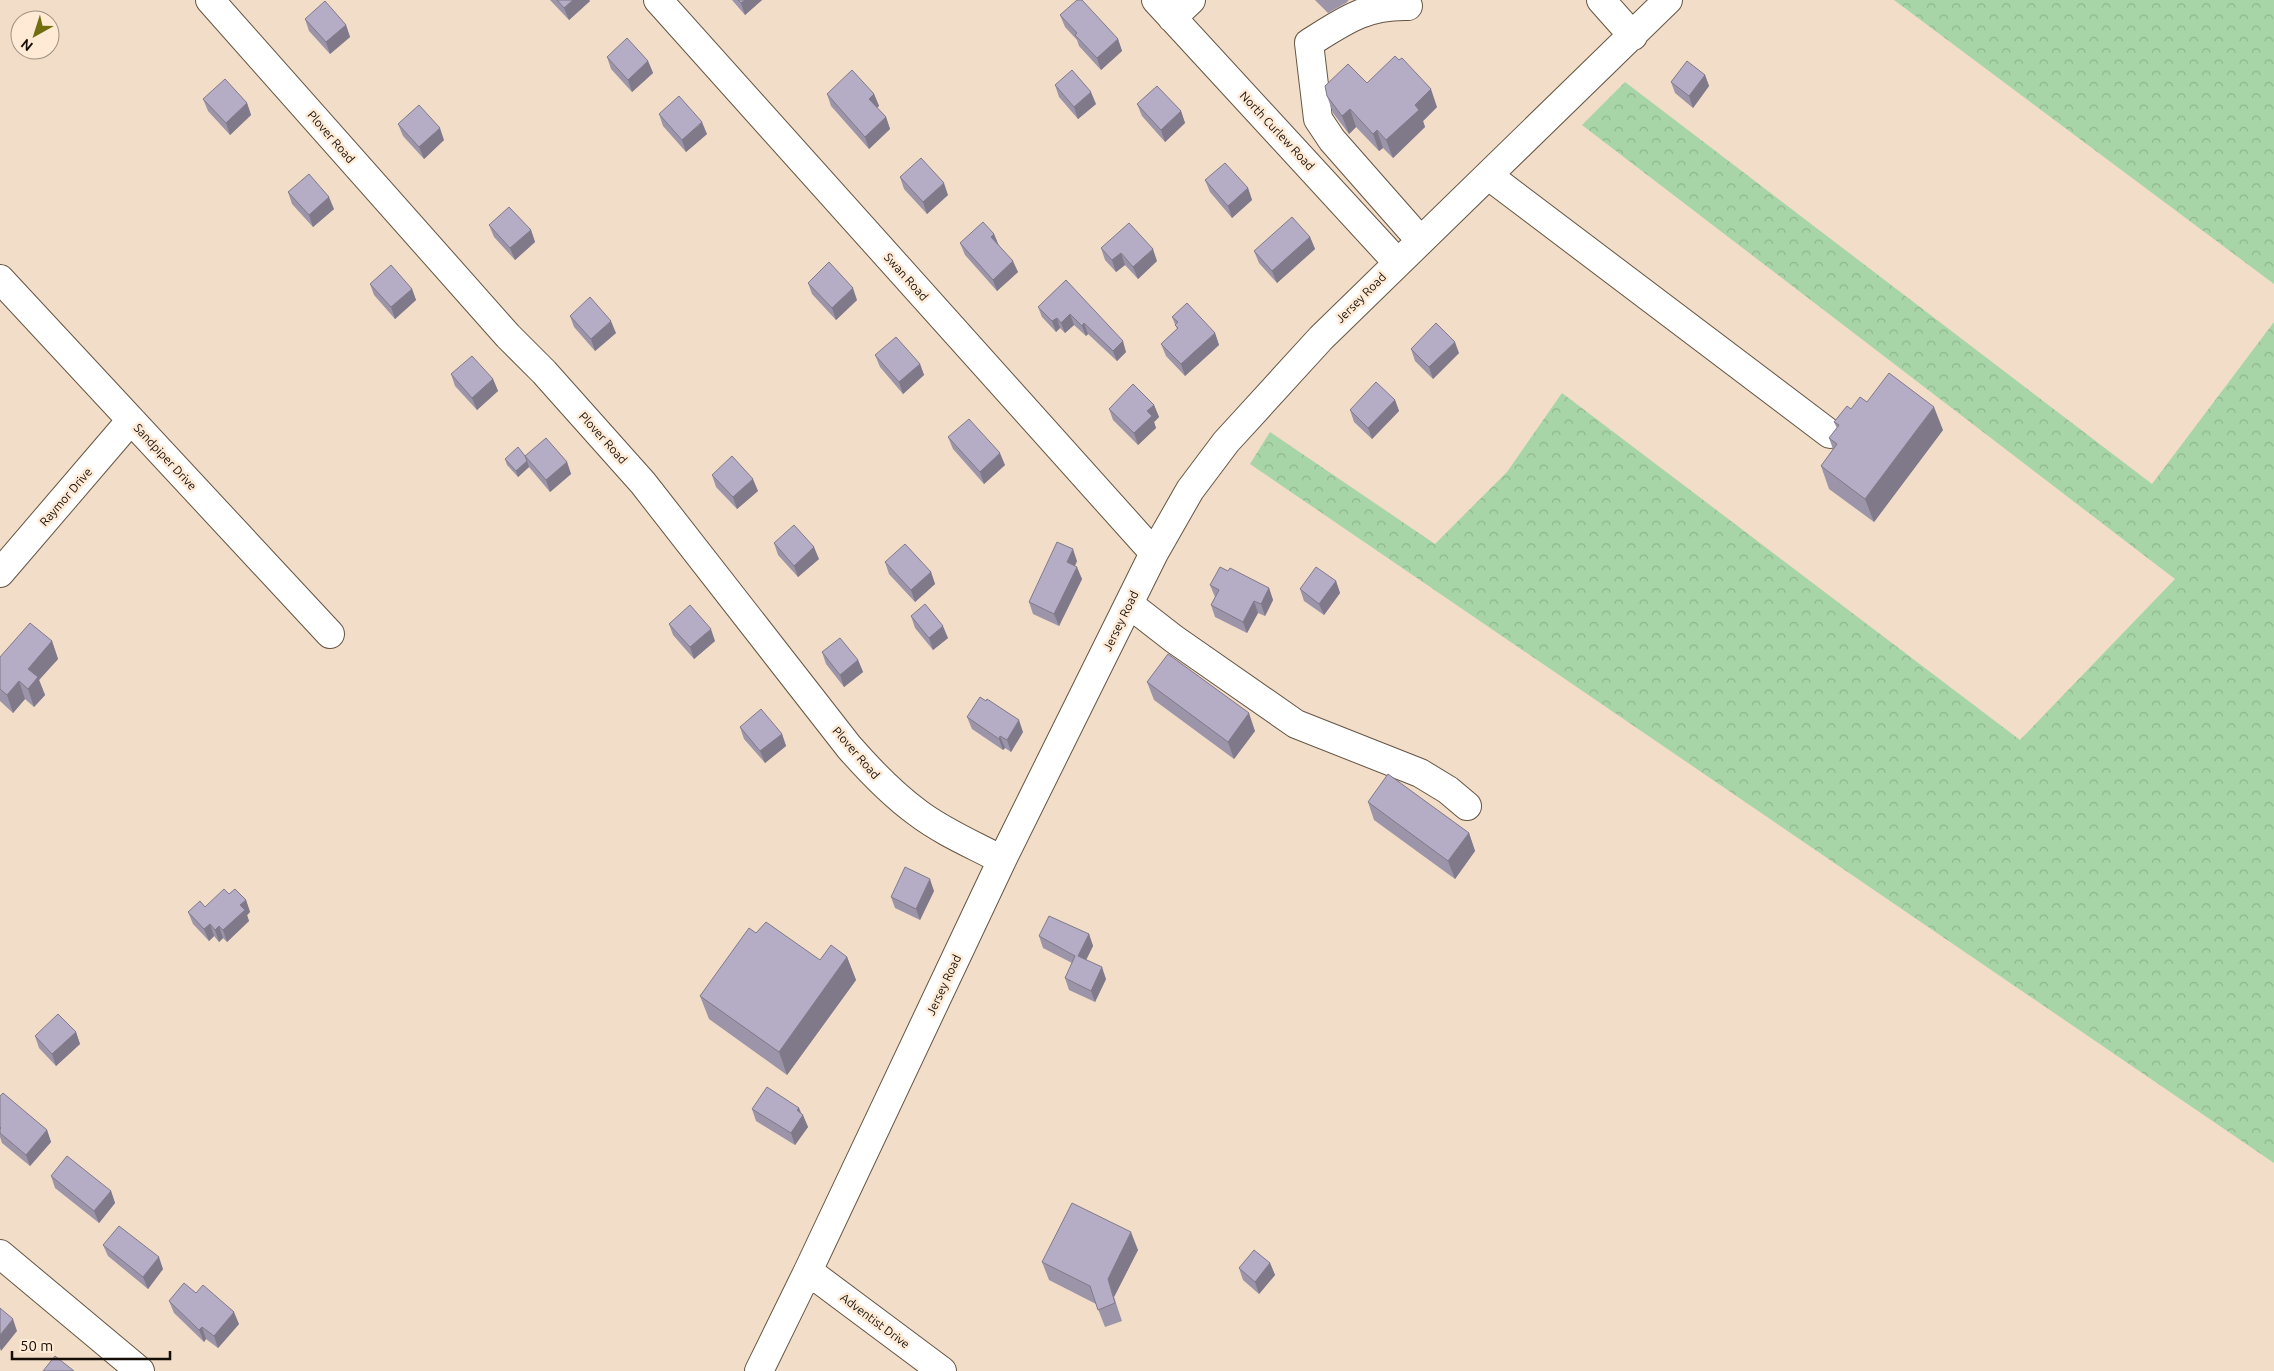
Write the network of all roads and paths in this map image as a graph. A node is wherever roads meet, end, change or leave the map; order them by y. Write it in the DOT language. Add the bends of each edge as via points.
graph roads {
  1 [pos="210,0"];
  2 [pos="658,0"];
  3 [pos="1600,0"];
  4 [pos="1668,0"];
  5 [pos="1173,6"];
  6 [pos="1408,6"];
  7 [pos="1633,36"];
  8 [pos="1488,176"];
  9 [pos="1420,240"];
  10 [pos="1398,262"];
  11 [pos="0,279"];
  12 [pos="131,420"];
  13 [pos="1830,434"];
  14 [pos="1154,554"];
  15 [pos="0,573"];
  16 [pos="1130,604"];
  17 [pos="330,634"];
  18 [pos="1468,806"];
  19 [pos="1002,860"];
  20 [pos="0,1254"];
  21 [pos="808,1271"];
  22 [pos="140,1371"];
  23 [pos="759,1371"];
  24 [pos="942,1371"];
  1 -- 19 [label="street, Plover Road" via="508,336 643,482 866,766 918,813"];
  2 -- 14 [label="street, Swan Road"];
  3 -- 7 [label="street"];
  4 -- 7 [label="street, Jersey Road"];
  5 -- 10 [label="street, North Curlew Road"];
  6 -- 9 [label="street" via="1390,6 1354,15 1309,43 1318,119 1332,140"];
  7 -- 8 [label="street, Jersey Road"];
  8 -- 9 [label="street, Jersey Road"];
  8 -- 13 [label="street"];
  9 -- 10 [label="street, Jersey Road"];
  10 -- 14 [label="street, Jersey Road" via="1321,338 1226,442 1190,490"];
  11 -- 12 [label="street, Sandpiper Drive"];
  12 -- 15 [label="street, Raymor Drive"];
  12 -- 17 [label="street, Sandpiper Drive"];
  14 -- 16 [label="street, Jersey Road"];
  16 -- 18 [label="street" via="1174,640 1296,724 1420,773"];
  16 -- 19 [label="street, Jersey Road"];
  19 -- 21 [label="street, Jersey Road"];
  20 -- 22 [label="street"];
  21 -- 23 [label="street, Jersey Road"];
  21 -- 24 [label="street, Adventist Drive"];
}
